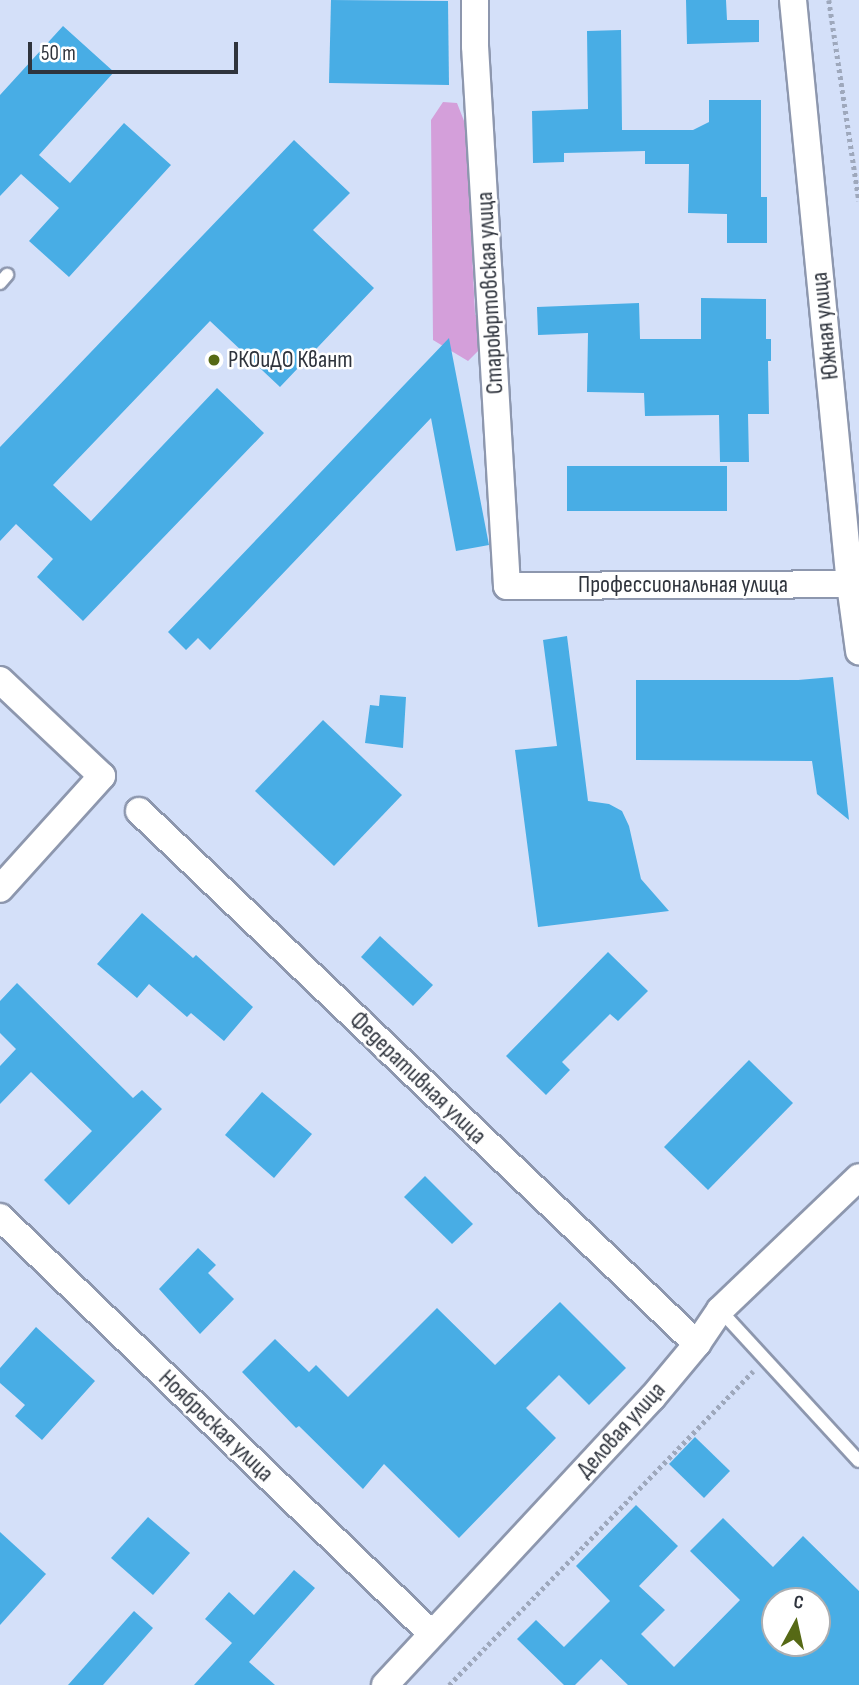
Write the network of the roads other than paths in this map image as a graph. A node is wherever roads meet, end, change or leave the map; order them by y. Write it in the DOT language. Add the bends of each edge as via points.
graph roads {
  1 [pos="475,0"];
  2 [pos="793,0"];
  3 [pos="854,584"];
  4 [pos="507,586"];
  5 [pos="859,651"];
  6 [pos="0,680"];
  7 [pos="139,811"];
  8 [pos="0,889"];
  9 [pos="859,1177"];
  10 [pos="0,1217"];
  11 [pos="720,1310"];
  12 [pos="697,1344"];
  13 [pos="859,1461"];
  14 [pos="432,1634"];
  15 [pos="385,1685"];
  1 -- 4 [label="street, Староюртовская улица"];
  2 -- 3 [label="street, Южная улица"];
  3 -- 4 [label="street, Профессиональная улица"];
  3 -- 5 [label="street, Южная улица"];
  6 -- 8 [label="street" via="102,776"];
  7 -- 12 [label="street, Федеративная улица"];
  9 -- 11 [label="street, Деловая улица"];
  10 -- 14 [label="street, Ноябрьская улица"];
  11 -- 12 [label="street, Деловая улица"];
  11 -- 13 [label="lane"];
  12 -- 14 [label="street, Деловая улица"];
  14 -- 15 [label="street, Деловая улица"];
}
